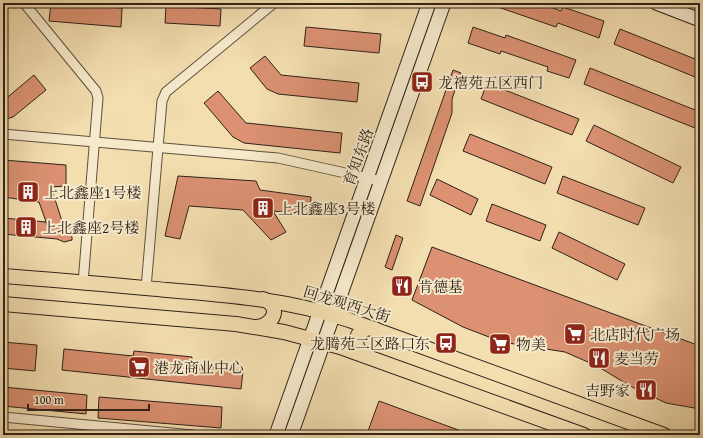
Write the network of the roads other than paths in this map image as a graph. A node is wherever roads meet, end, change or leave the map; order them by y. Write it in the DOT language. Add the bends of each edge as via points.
graph roads {
  1 [pos="24,3"];
  2 [pos="274,3"];
  3 [pos="429,3"];
  4 [pos="444,3"];
  5 [pos="656,3"];
  6 [pos="700,20"];
  7 [pos="3,134"];
  8 [pos="94,142"];
  9 [pos="158,148"];
  10 [pos="367,178"];
  11 [pos="381,181"];
  12 [pos="3,276"];
  13 [pos="83,283"];
  14 [pos="146,288"];
  15 [pos="263,299"];
  16 [pos="3,304"];
  17 [pos="320,311"];
  18 [pos="334,315"];
  19 [pos="257,327"];
  20 [pos="375,330"];
  21 [pos="310,338"];
  22 [pos="324,342"];
  23 [pos="366,356"];
  24 [pos="3,417"];
  25 [pos="193,435"];
  26 [pos="276,435"];
  27 [pos="291,435"];
  28 [pos="584,435"];
  29 [pos="664,435"];
  1 -- 8 [label="street" via="96,91 98,98"];
  2 -- 9 [label="street" via="166,92 162,101"];
  3 -- 10 [label="main road, 育知东路"];
  4 -- 11 [label="main road, 育知东路"];
  5 -- 6 [label="main road"];
  7 -- 8 [label="street"];
  8 -- 9 [label="street"];
  8 -- 13 [label="street"];
  9 -- 10 [label="street" via="278,158"];
  9 -- 14 [label="street"];
  10 -- 11 [label="street"];
  10 -- 17 [label="main road, 育知东路"];
  11 -- 18 [label="main road, 育知东路"];
  12 -- 13 [label="main road, 回龙观西大街"];
  13 -- 14 [label="main road, 回龙观西大街"];
  14 -- 15 [label="main road, 回龙观西大街"];
  15 -- 17 [label="main road, 回龙观西大街"];
  15 -- 19 [label="main road" via="272,305 273,317 267,324"];
  16 -- 19 [label="main road"];
  17 -- 18 [label="main road, 回龙观西大街"];
  17 -- 21 [label="main road, 育知东路"];
  18 -- 20 [label="main road, 回龙观西大街"];
  18 -- 22 [label="main road, 育知东路"];
  19 -- 21 [label="main road"];
  20 -- 23 [label="main road" via="364,330 356,338 357,348"];
  20 -- 29 [label="main road, 回龙观西大街"];
  21 -- 22 [label="main road"];
  21 -- 26 [label="main road, 育知东路"];
  22 -- 23 [label="main road"];
  22 -- 27 [label="main road, 育知东路"];
  23 -- 28 [label="main road"];
  24 -- 25 [label="street"];
}
